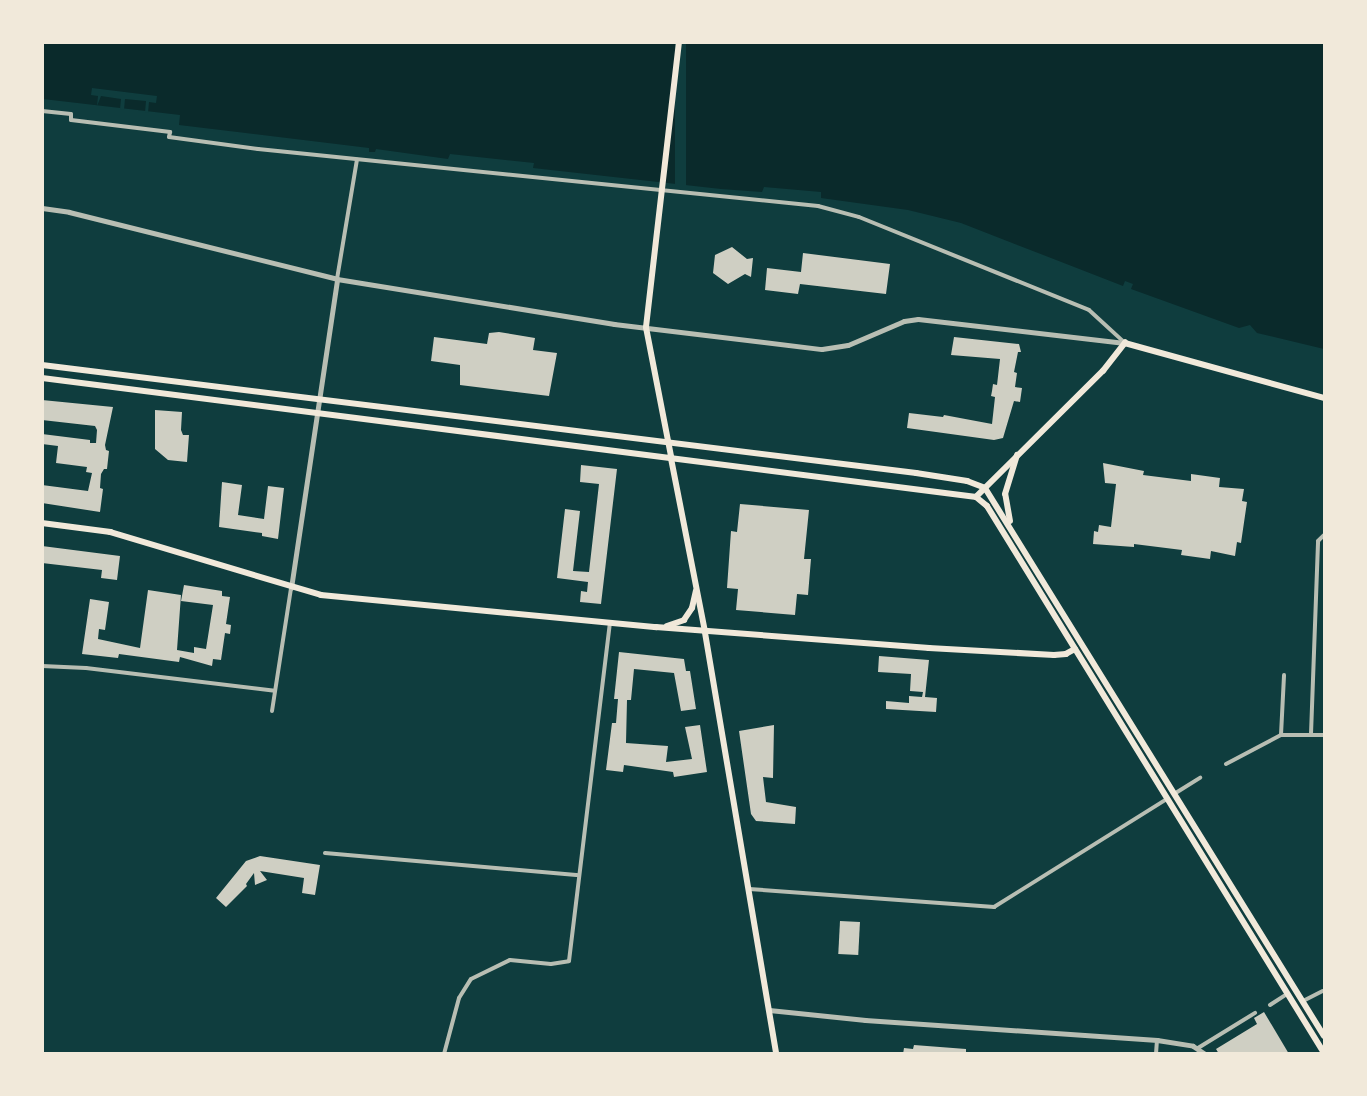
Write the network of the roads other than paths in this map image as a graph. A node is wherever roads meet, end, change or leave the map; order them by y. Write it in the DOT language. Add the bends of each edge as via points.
graph roads {
  1 [pos="679,42"];
  2 [pos="42,111"];
  3 [pos="357,160"];
  4 [pos="42,208"];
  5 [pos="337,279"];
  6 [pos="646,327"];
  7 [pos="1126,343"];
  8 [pos="42,365"];
  9 [pos="42,378"];
  10 [pos="1324,398"];
  11 [pos="317,399"];
  12 [pos="315,412"];
  13 [pos="669,444"];
  14 [pos="1017,455"];
  15 [pos="671,456"];
  16 [pos="984,488"];
  17 [pos="976,496"];
  18 [pos="42,523"];
  19 [pos="1324,535"];
  20 [pos="1017,536"];
  21 [pos="1318,541"];
  22 [pos="1324,541"];
  23 [pos="291,588"];
  24 [pos="697,589"];
  25 [pos="610,623"];
  26 [pos="656,627"];
  27 [pos="705,630"];
  28 [pos="1075,649"];
  29 [pos="42,666"];
  30 [pos="1284,674"];
  31 [pos="275,692"];
  32 [pos="272,711"];
  33 [pos="1311,734"];
  34 [pos="1281,735"];
  35 [pos="1324,735"];
  36 [pos="1226,764"];
  37 [pos="1200,778"];
  38 [pos="1173,794"];
  39 [pos="1166,798"];
  40 [pos="325,853"];
  41 [pos="580,875"];
  42 [pos="749,889"];
  43 [pos="1323,991"];
  44 [pos="1287,994"];
  45 [pos="1303,1001"];
  46 [pos="1270,1005"];
  47 [pos="769,1010"];
  48 [pos="1255,1013"];
  49 [pos="1324,1036"];
  50 [pos="1157,1040"];
  51 [pos="1198,1048"];
  52 [pos="1324,1053"];
  53 [pos="444,1054"];
  54 [pos="777,1054"];
  55 [pos="1156,1054"];
  56 [pos="1205,1054"];
  1 -- 6 [label="main road"];
  2 -- 3 [label="street" via="71,114 71,120 170,132 169,138"];
  3 -- 5 [label="street"];
  3 -- 7 [label="street" via="818,206 867,221 1089,310"];
  4 -- 5 [label="street"];
  5 -- 6 [label="street"];
  5 -- 11 [label="street"];
  6 -- 7 [label="street" via="822,349 848,345 904,321 918,319"];
  6 -- 13 [label="main road"];
  7 -- 10 [label="main road"];
  7 -- 14 [label="main road" via="1103,371"];
  8 -- 11 [label="main road"];
  9 -- 12 [label="main road"];
  11 -- 12 [label="street"];
  11 -- 13 [label="main road"];
  12 -- 15 [label="main road"];
  12 -- 23 [label="street"];
  13 -- 15 [label="main road"];
  13 -- 16 [label="main road" via="924,474 967,481"];
  14 -- 16 [label="main road"];
  14 -- 20 [label="main road" via="1005,494 1008,517"];
  15 -- 17 [label="main road"];
  15 -- 24 [label="main road"];
  16 -- 17 [label="main road"];
  16 -- 20 [label="main road"];
  17 -- 28 [label="main road" via="987,506"];
  18 -- 23 [label="main road" via="110,532"];
  19 -- 21 [label="street"];
  20 -- 38 [label="main road"];
  21 -- 22 [label="street"];
  21 -- 33 [label="street"];
  23 -- 25 [label="main road" via="321,595"];
  23 -- 31 [label="street"];
  24 -- 26 [label="main road" via="692,608 684,620"];
  24 -- 27 [label="main road"];
  25 -- 26 [label="main road"];
  25 -- 41 [label="street"];
  26 -- 27 [label="main road"];
  27 -- 28 [label="main road" via="1021,654 1062,655"];
  27 -- 42 [label="main road"];
  28 -- 39 [label="main road"];
  29 -- 31 [label="street" via="86,668"];
  30 -- 34 [label="street"];
  31 -- 32 [label="street"];
  33 -- 34 [label="street"];
  33 -- 35 [label="street"];
  34 -- 36 [label="street"];
  37 -- 38 [label="street"];
  38 -- 45 [label="main road"];
  39 -- 42 [label="street" via="994,907"];
  39 -- 44 [label="main road"];
  40 -- 41 [label="street"];
  41 -- 53 [label="street" via="569,961 550,964 510,960 471,979 459,998"];
  42 -- 47 [label="main road"];
  43 -- 45 [label="street"];
  44 -- 46 [label="street"];
  44 -- 52 [label="main road"];
  45 -- 49 [label="main road"];
  47 -- 50 [label="street" via="865,1020"];
  47 -- 54 [label="main road"];
  48 -- 51 [label="street"];
  50 -- 51 [label="street"];
  50 -- 55 [label="street"];
  51 -- 56 [label="street"];
}
